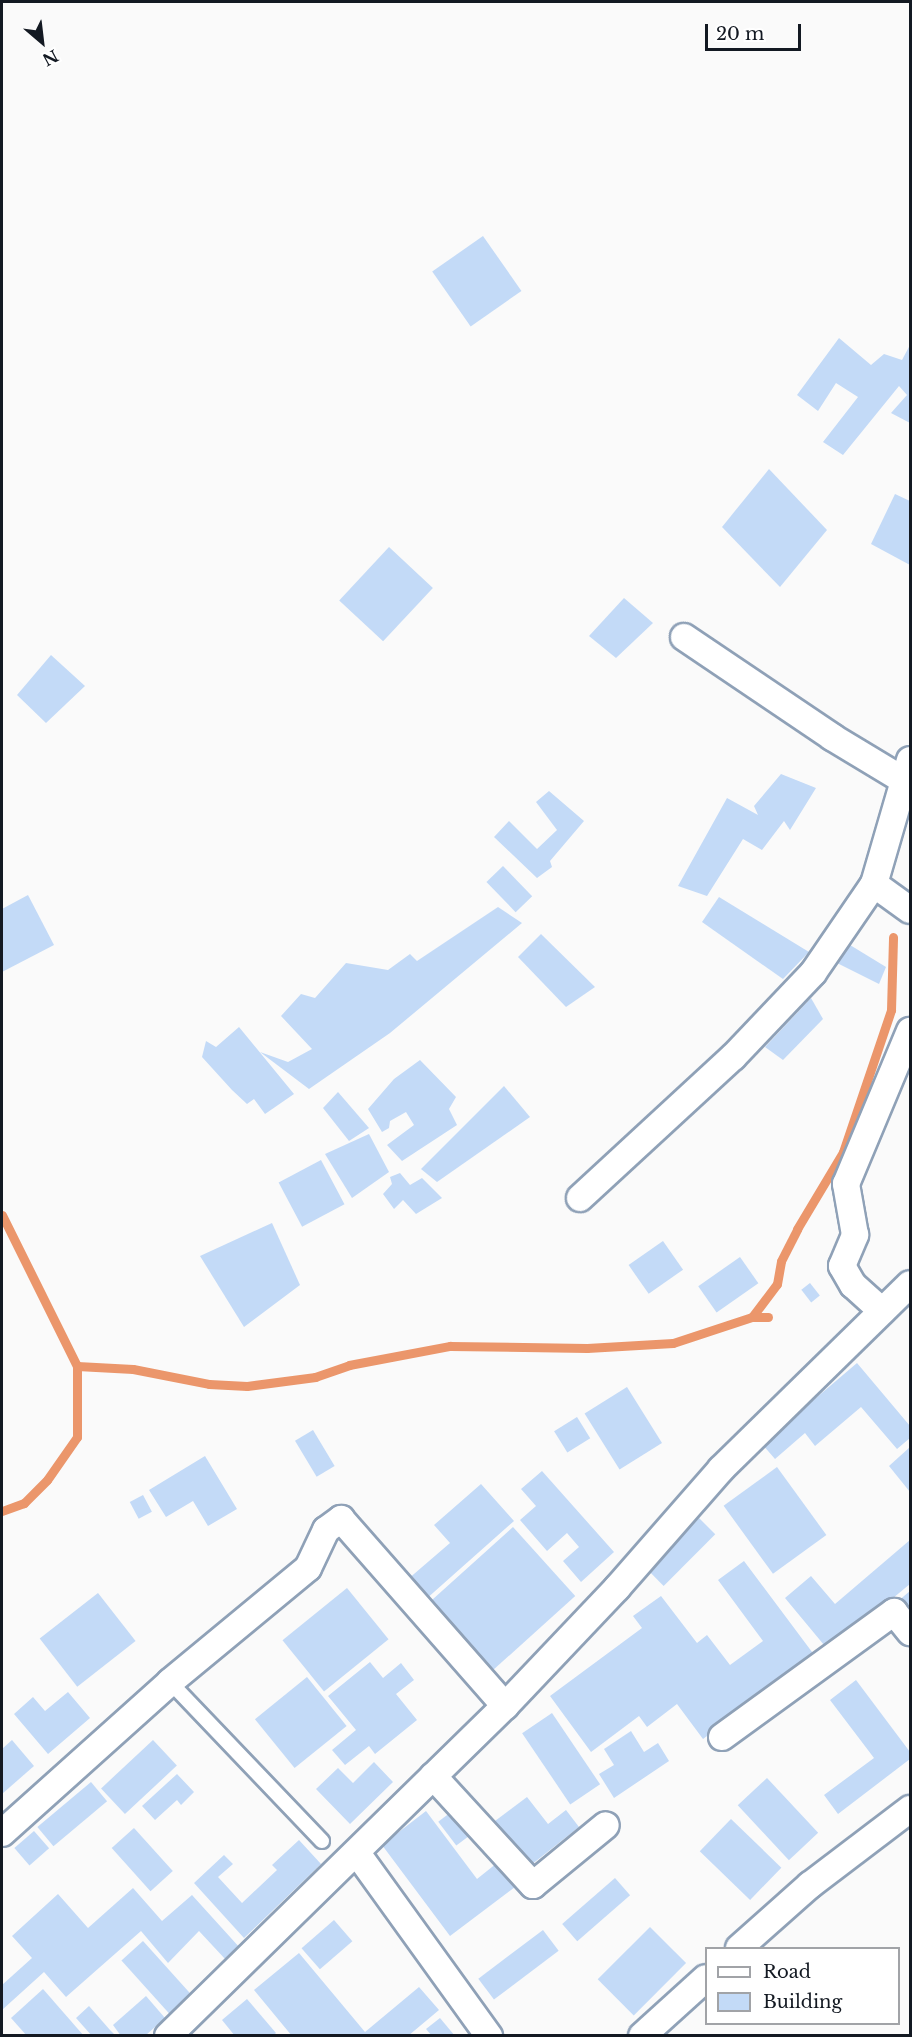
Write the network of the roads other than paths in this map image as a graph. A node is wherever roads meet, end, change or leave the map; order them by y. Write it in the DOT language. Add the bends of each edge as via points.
graph roads {
  1 [pos="684,637"];
  2 [pos="907,770"];
  3 [pos="874,884"];
  4 [pos="910,910"];
  5 [pos="910,1031"];
  6 [pos="580,1198"];
  7 [pos="910,1284"];
  8 [pos="882,1311"];
  9 [pos="910,1632"];
  10 [pos="170,1682"];
  11 [pos="505,1706"];
  12 [pos="722,1737"];
  13 [pos="434,1776"];
  14 [pos="910,1809"];
  15 [pos="606,1825"];
  16 [pos="2,1833"];
  17 [pos="322,1841"];
  18 [pos="357,1853"];
  19 [pos="740,1947"];
  20 [pos="705,1979"];
  21 [pos="168,2036"];
  22 [pos="489,2036"];
  23 [pos="642,2036"];
  1 -- 2 [label="street" via="832,737"];
  2 -- 3 [label="street"];
  3 -- 4 [label="street"];
  3 -- 6 [label="street" via="813,973 733,1057"];
  5 -- 8 [label="street" via="846,1184 855,1235 842,1266 853,1285"];
  7 -- 8 [label="street"];
  8 -- 11 [label="street" via="721,1468 617,1588"];
  9 -- 12 [label="street" via="894,1612"];
  10 -- 11 [label="street" via="308,1568 326,1530 341,1519"];
  10 -- 16 [label="street"];
  10 -- 17 [label="lane"];
  11 -- 13 [label="street"];
  13 -- 15 [label="street" via="533,1885"];
  13 -- 18 [label="street"];
  14 -- 19 [label="street" via="810,1885"];
  18 -- 21 [label="street"];
  18 -- 22 [label="street"];
  20 -- 23 [label="street"];
}
